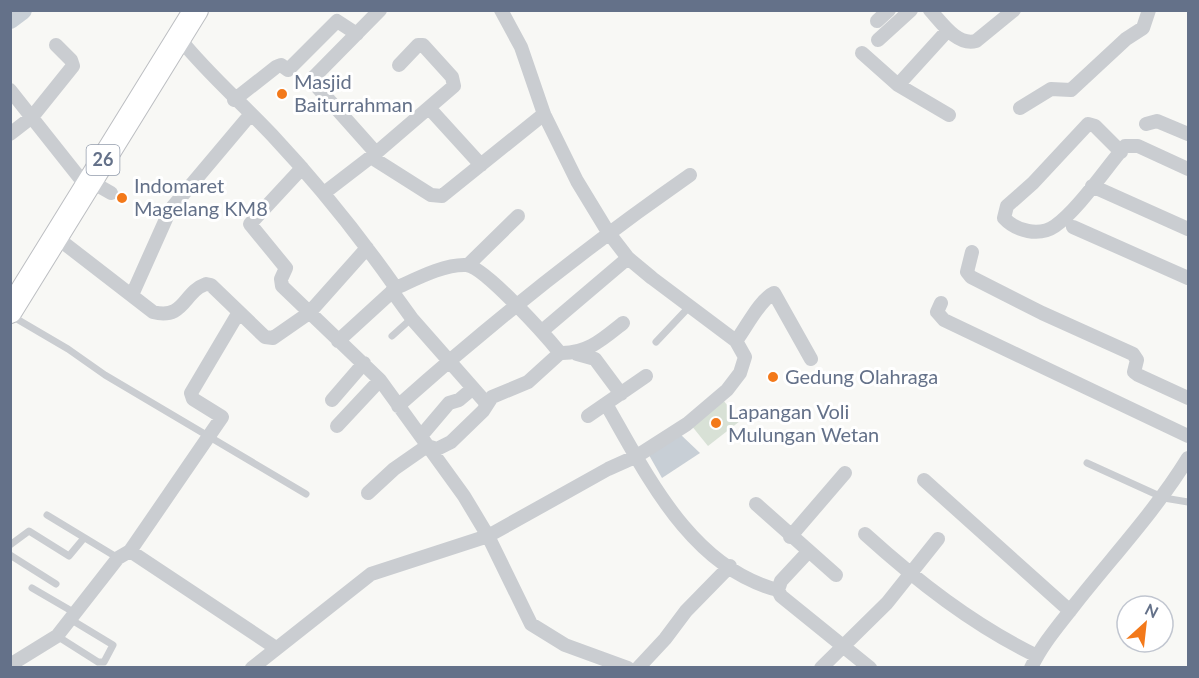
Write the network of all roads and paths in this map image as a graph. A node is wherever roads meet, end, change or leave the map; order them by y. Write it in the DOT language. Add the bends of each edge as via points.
graph roads {
  1 [pos="180,10"];
  2 [pos="196,10"];
  3 [pos="380,10"];
  4 [pos="501,10"];
  5 [pos="889,10"];
  6 [pos="911,10"];
  7 [pos="930,10"];
  8 [pos="1014,10"];
  9 [pos="1149,10"];
  10 [pos="877,21"];
  11 [pos="948,30"];
  12 [pos="357,34"];
  13 [pos="180,39"];
  14 [pos="878,40"];
  15 [pos="56,45"];
  16 [pos="862,53"];
  17 [pos="399,65"];
  18 [pos="898,85"];
  19 [pos="10,90"];
  20 [pos="234,100"];
  21 [pos="1020,108"];
  22 [pos="430,109"];
  23 [pos="544,114"];
  24 [pos="250,115"];
  25 [pos="949,115"];
  26 [pos="32,117"];
  27 [pos="1146,124"];
  28 [pos="1188,134"];
  29 [pos="10,135"];
  30 [pos="1121,152"];
  31 [pos="374,155"];
  32 [pos="481,165"];
  33 [pos="302,168"];
  34 [pos="1188,169"];
  35 [pos="690,175"];
  36 [pos="85,179"];
  37 [pos="1092,186"];
  38 [pos="111,193"];
  39 [pos="324,193"];
  40 [pos="518,216"];
  41 [pos="1073,227"];
  42 [pos="1188,229"];
  43 [pos="608,232"];
  44 [pos="56,237"];
  45 [pos="367,248"];
  46 [pos="972,252"];
  47 [pos="628,258"];
  48 [pos="468,265"];
  49 [pos="1188,278"];
  50 [pos="10,287"];
  51 [pos="394,290"];
  52 [pos="132,295"];
  53 [pos="941,303"];
  54 [pos="516,305"];
  55 [pos="690,306"];
  56 [pos="10,310"];
  57 [pos="239,312"];
  58 [pos="309,313"];
  59 [pos="10,315"];
  60 [pos="412,318"];
  61 [pos="623,323"];
  62 [pos="542,331"];
  63 [pos="392,336"];
  64 [pos="338,340"];
  65 [pos="736,341"];
  66 [pos="656,342"];
  67 [pos="560,353"];
  68 [pos="577,354"];
  69 [pos="811,359"];
  70 [pos="449,361"];
  71 [pos="363,363"];
  72 [pos="646,376"];
  73 [pos="380,381"];
  74 [pos="472,389"];
  75 [pos="621,394"];
  76 [pos="1188,398"];
  77 [pos="332,400"];
  78 [pos="487,404"];
  79 [pos="606,404"];
  80 [pos="398,406"];
  81 [pos="588,417"];
  82 [pos="337,426"];
  83 [pos="1188,436"];
  84 [pos="210,437"];
  85 [pos="424,441"];
  86 [pos="637,456"];
  87 [pos="1188,458"];
  88 [pos="1087,463"];
  89 [pos="845,473"];
  90 [pos="924,480"];
  91 [pos="368,493"];
  92 [pos="306,494"];
  93 [pos="1164,498"];
  94 [pos="1188,502"];
  95 [pos="756,504"];
  96 [pos="47,515"];
  97 [pos="865,534"];
  98 [pos="488,537"];
  99 [pos="790,537"];
  100 [pos="84,538"];
  101 [pos="938,539"];
  102 [pos="10,545"];
  103 [pos="808,552"];
  104 [pos="10,555"];
  105 [pos="124,555"];
  106 [pos="730,566"];
  107 [pos="836,574"];
  108 [pos="912,576"];
  109 [pos="56,584"];
  110 [pos="32,588"];
  111 [pos="778,590"];
  112 [pos="1070,612"];
  113 [pos="73,616"];
  114 [pos="57,636"];
  115 [pos="843,645"];
  116 [pos="276,648"];
  117 [pos="1034,662"];
  118 [pos="10,665"];
  119 [pos="252,668"];
  120 [pos="628,668"];
  121 [pos="638,668"];
  122 [pos="821,668"];
  123 [pos="870,668"];
  1 -- 36 [label="highway, 26"];
  2 -- 13 [label="highway, 26"];
  3 -- 12 [label="street"];
  4 -- 23 [label="street" via="521,47"];
  5 -- 10 [label="street"];
  6 -- 14 [label="street"];
  7 -- 11 [label="street"];
  8 -- 11 [label="street" via="976,41 965,42"];
  9 -- 21 [label="street" via="1143,28 1071,90 1051,89"];
  11 -- 18 [label="street"];
  12 -- 20 [label="street" via="337,21 288,70 281,65"];
  12 -- 31 [label="street" via="311,80"];
  13 -- 20 [label="street"];
  13 -- 36 [label="highway, 26"];
  15 -- 26 [label="street" via="73,66"];
  16 -- 18 [label="street"];
  17 -- 22 [label="street" via="418,45 423,45 452,77 452,89"];
  18 -- 25 [label="street"];
  19 -- 26 [label="street"];
  20 -- 24 [label="street"];
  22 -- 31 [label="street"];
  22 -- 32 [label="street"];
  23 -- 32 [label="street"];
  23 -- 43 [label="street" via="589,204"];
  24 -- 33 [label="street"];
  24 -- 52 [label="street" via="170,210"];
  26 -- 29 [label="street"];
  26 -- 36 [label="street"];
  27 -- 28 [label="street" via="1157,121"];
  30 -- 34 [label="street" via="1132,145"];
  30 -- 37 [label="street"];
  30 -- 37 [label="street" via="1095,126 1088,124 1007,206 1004,218 1016,228 1047,229 1062,219"];
  31 -- 32 [label="street" via="435,197 442,196"];
  31 -- 39 [label="street"];
  33 -- 39 [label="street"];
  33 -- 58 [label="street" via="250,226 284,264 282,286"];
  35 -- 43 [label="street"];
  36 -- 38 [label="street"];
  36 -- 44 [label="highway, 26"];
  36 -- 50 [label="highway, 26"];
  37 -- 42 [label="street"];
  39 -- 45 [label="street"];
  40 -- 48 [label="street"];
  41 -- 49 [label="street"];
  43 -- 47 [label="street"];
  43 -- 54 [label="street"];
  44 -- 52 [label="street"];
  44 -- 56 [label="highway, 26"];
  45 -- 51 [label="street"];
  45 -- 58 [label="street"];
  46 -- 76 [label="street" via="967,272 971,277 1133,354 1137,360 1134,372"];
  47 -- 55 [label="street"];
  47 -- 62 [label="street"];
  48 -- 51 [label="street" via="417,278"];
  48 -- 54 [label="street"];
  51 -- 60 [label="street"];
  51 -- 64 [label="street"];
  52 -- 57 [label="street" via="153,312 169,314 206,284"];
  53 -- 83 [label="street" via="938,312 944,320"];
  54 -- 62 [label="street"];
  54 -- 70 [label="street"];
  55 -- 65 [label="street"];
  55 -- 66 [label="lane"];
  57 -- 58 [label="street" via="265,337 273,338"];
  57 -- 84 [label="street" via="191,393 192,399 222,417"];
  58 -- 64 [label="street"];
  59 -- 84 [label="lane"];
  60 -- 63 [label="lane"];
  60 -- 70 [label="street"];
  61 -- 68 [label="street"];
  62 -- 67 [label="street"];
  64 -- 71 [label="street"];
  65 -- 69 [label="street" via="763,300 774,293"];
  65 -- 86 [label="street" via="745,357 736,380 687,424"];
  67 -- 68 [label="street"];
  67 -- 78 [label="street" via="528,382 492,397"];
  68 -- 75 [label="street" via="596,359"];
  70 -- 74 [label="street"];
  70 -- 80 [label="street"];
  71 -- 73 [label="street"];
  71 -- 77 [label="street"];
  72 -- 75 [label="street"];
  73 -- 80 [label="street"];
  73 -- 82 [label="street"];
  74 -- 78 [label="street"];
  74 -- 85 [label="street" via="448,403"];
  75 -- 79 [label="street"];
  78 -- 85 [label="street" via="447,445 438,449"];
  79 -- 81 [label="street"];
  79 -- 86 [label="street"];
  80 -- 85 [label="street"];
  84 -- 92 [label="lane"];
  84 -- 105 [label="street"];
  85 -- 91 [label="street"];
  85 -- 98 [label="street"];
  86 -- 98 [label="street"];
  86 -- 106 [label="street" via="670,512"];
  87 -- 93 [label="street"];
  88 -- 93 [label="lane"];
  89 -- 99 [label="street"];
  90 -- 112 [label="street"];
  93 -- 94 [label="lane"];
  93 -- 112 [label="street" via="1146,515"];
  95 -- 99 [label="street"];
  96 -- 100 [label="lane"];
  97 -- 108 [label="street"];
  98 -- 116 [label="street" via="371,574"];
  98 -- 120 [label="street" via="531,624 565,645"];
  99 -- 103 [label="street"];
  100 -- 102 [label="lane" via="69,556 29,531"];
  100 -- 105 [label="lane"];
  101 -- 108 [label="street"];
  103 -- 107 [label="street"];
  103 -- 111 [label="street" via="781,581"];
  104 -- 109 [label="lane"];
  105 -- 113 [label="street"];
  105 -- 116 [label="street"];
  106 -- 111 [label="street" via="759,586"];
  106 -- 121 [label="street"];
  108 -- 115 [label="street"];
  108 -- 117 [label="street"];
  110 -- 113 [label="lane"];
  111 -- 115 [label="street"];
  112 -- 117 [label="street"];
  113 -- 114 [label="street"];
  113 -- 114 [label="lane" via="113,645 104,662"];
  114 -- 118 [label="street"];
  115 -- 122 [label="street"];
  115 -- 123 [label="street"];
  116 -- 119 [label="street"];
}
